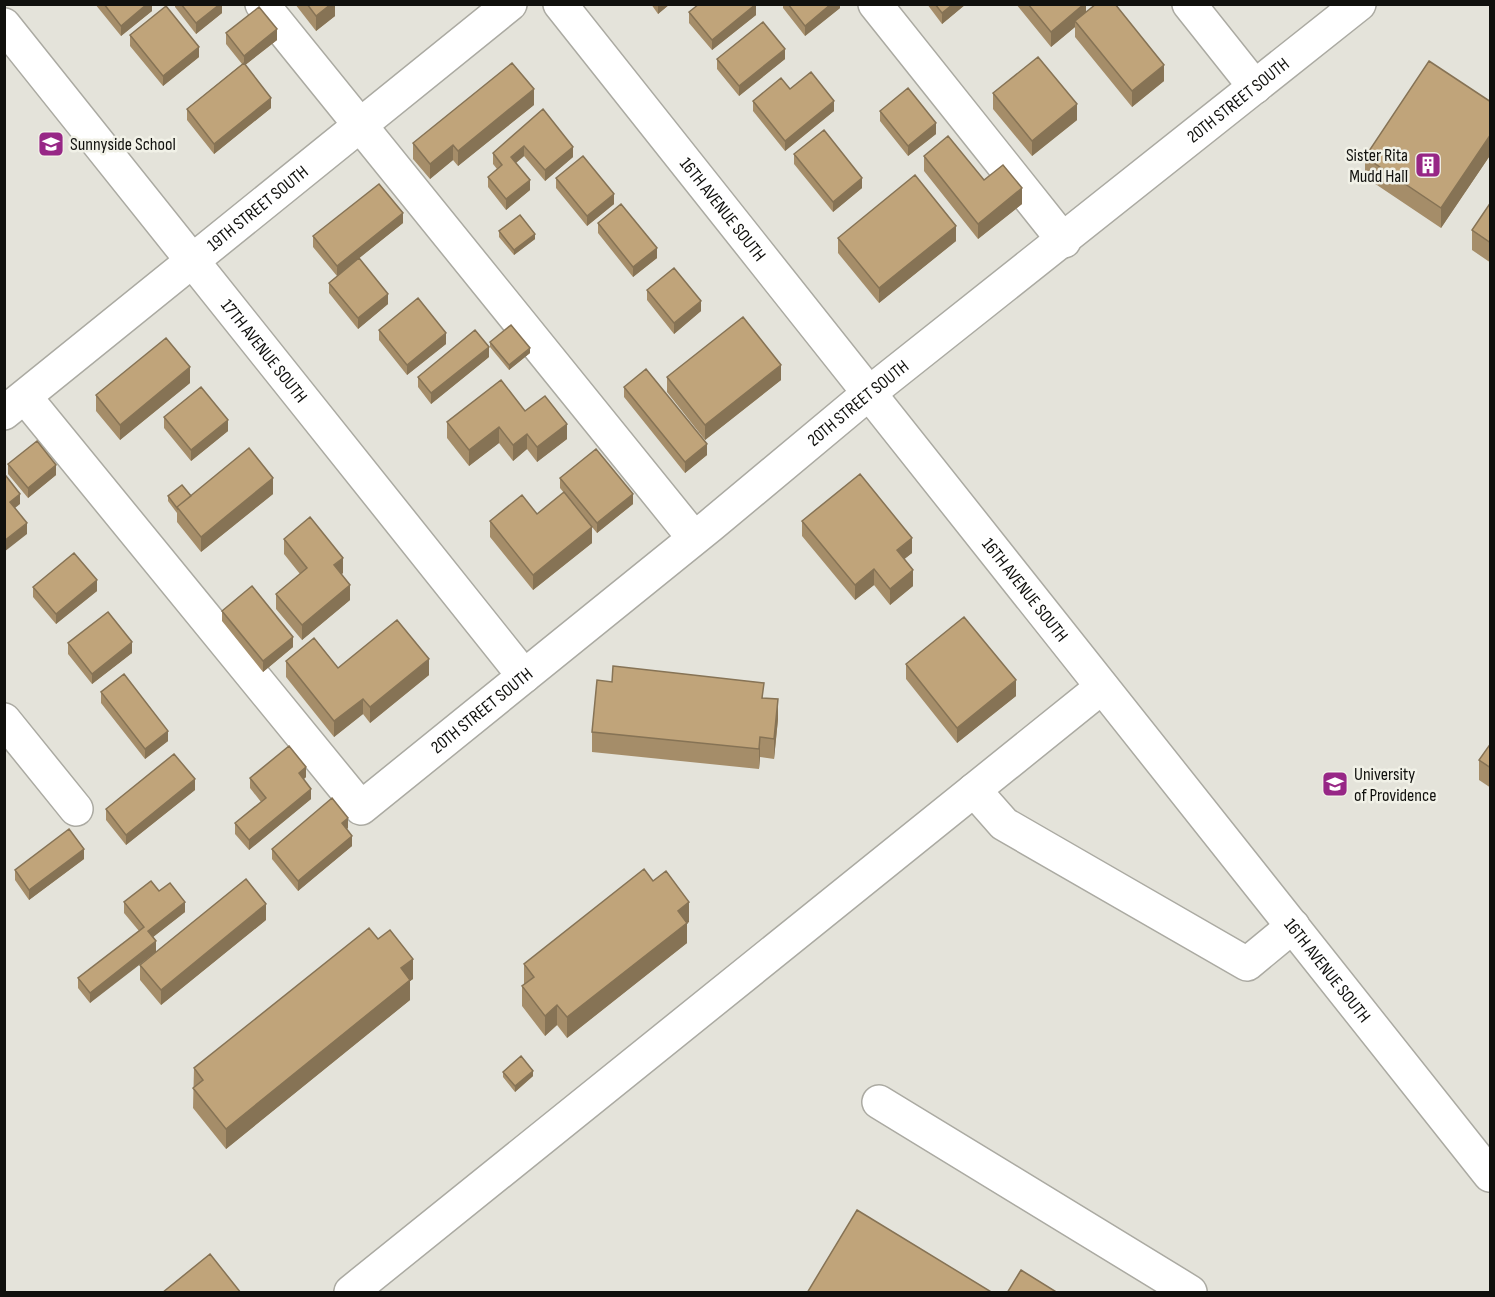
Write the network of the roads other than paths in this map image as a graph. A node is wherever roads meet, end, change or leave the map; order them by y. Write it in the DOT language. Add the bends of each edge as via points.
graph roads {
  1 [pos="262,4"];
  2 [pos="510,4"];
  3 [pos="560,4"];
  4 [pos="875,4"];
  5 [pos="1189,4"];
  6 [pos="1359,4"];
  7 [pos="4,25"];
  8 [pos="1255,87"];
  9 [pos="359,126"];
  10 [pos="1064,241"];
  11 [pos="192,261"];
  12 [pos="868,394"];
  13 [pos="15,405"];
  14 [pos="694,538"];
  15 [pos="524,676"];
  16 [pos="1102,687"];
  17 [pos="4,720"];
  18 [pos="974,790"];
  19 [pos="76,809"];
  20 [pos="1293,926"];
  21 [pos="879,1102"];
  22 [pos="1491,1175"];
  23 [pos="351,1293"];
  24 [pos="1190,1293"];
  1 -- 9 [label="street"];
  2 -- 9 [label="street, 19TH STREET SOUTH"];
  3 -- 12 [label="street, 16TH AVENUE SOUTH"];
  4 -- 10 [label="street"];
  5 -- 8 [label="street"];
  6 -- 8 [label="street, 20TH STREET SOUTH"];
  7 -- 11 [label="street, 17TH AVENUE SOUTH"];
  8 -- 10 [label="street, 20TH STREET SOUTH"];
  9 -- 11 [label="street, 19TH STREET SOUTH"];
  9 -- 14 [label="street"];
  10 -- 12 [label="street, 20TH STREET SOUTH"];
  11 -- 13 [label="street, 19TH STREET SOUTH"];
  11 -- 15 [label="street, 17TH AVENUE SOUTH"];
  12 -- 14 [label="street, 20TH STREET SOUTH"];
  12 -- 16 [label="street, 16TH AVENUE SOUTH"];
  13 -- 15 [label="street, 20TH STREET SOUTH" via="361,808"];
  14 -- 15 [label="street, 20TH STREET SOUTH"];
  16 -- 18 [label="street"];
  16 -- 20 [label="street, 16TH AVENUE SOUTH"];
  17 -- 19 [label="street"];
  18 -- 20 [label="street" via="1005,824 1247,964"];
  18 -- 23 [label="street"];
  20 -- 22 [label="street, 16TH AVENUE SOUTH"];
  21 -- 24 [label="street"];
}
